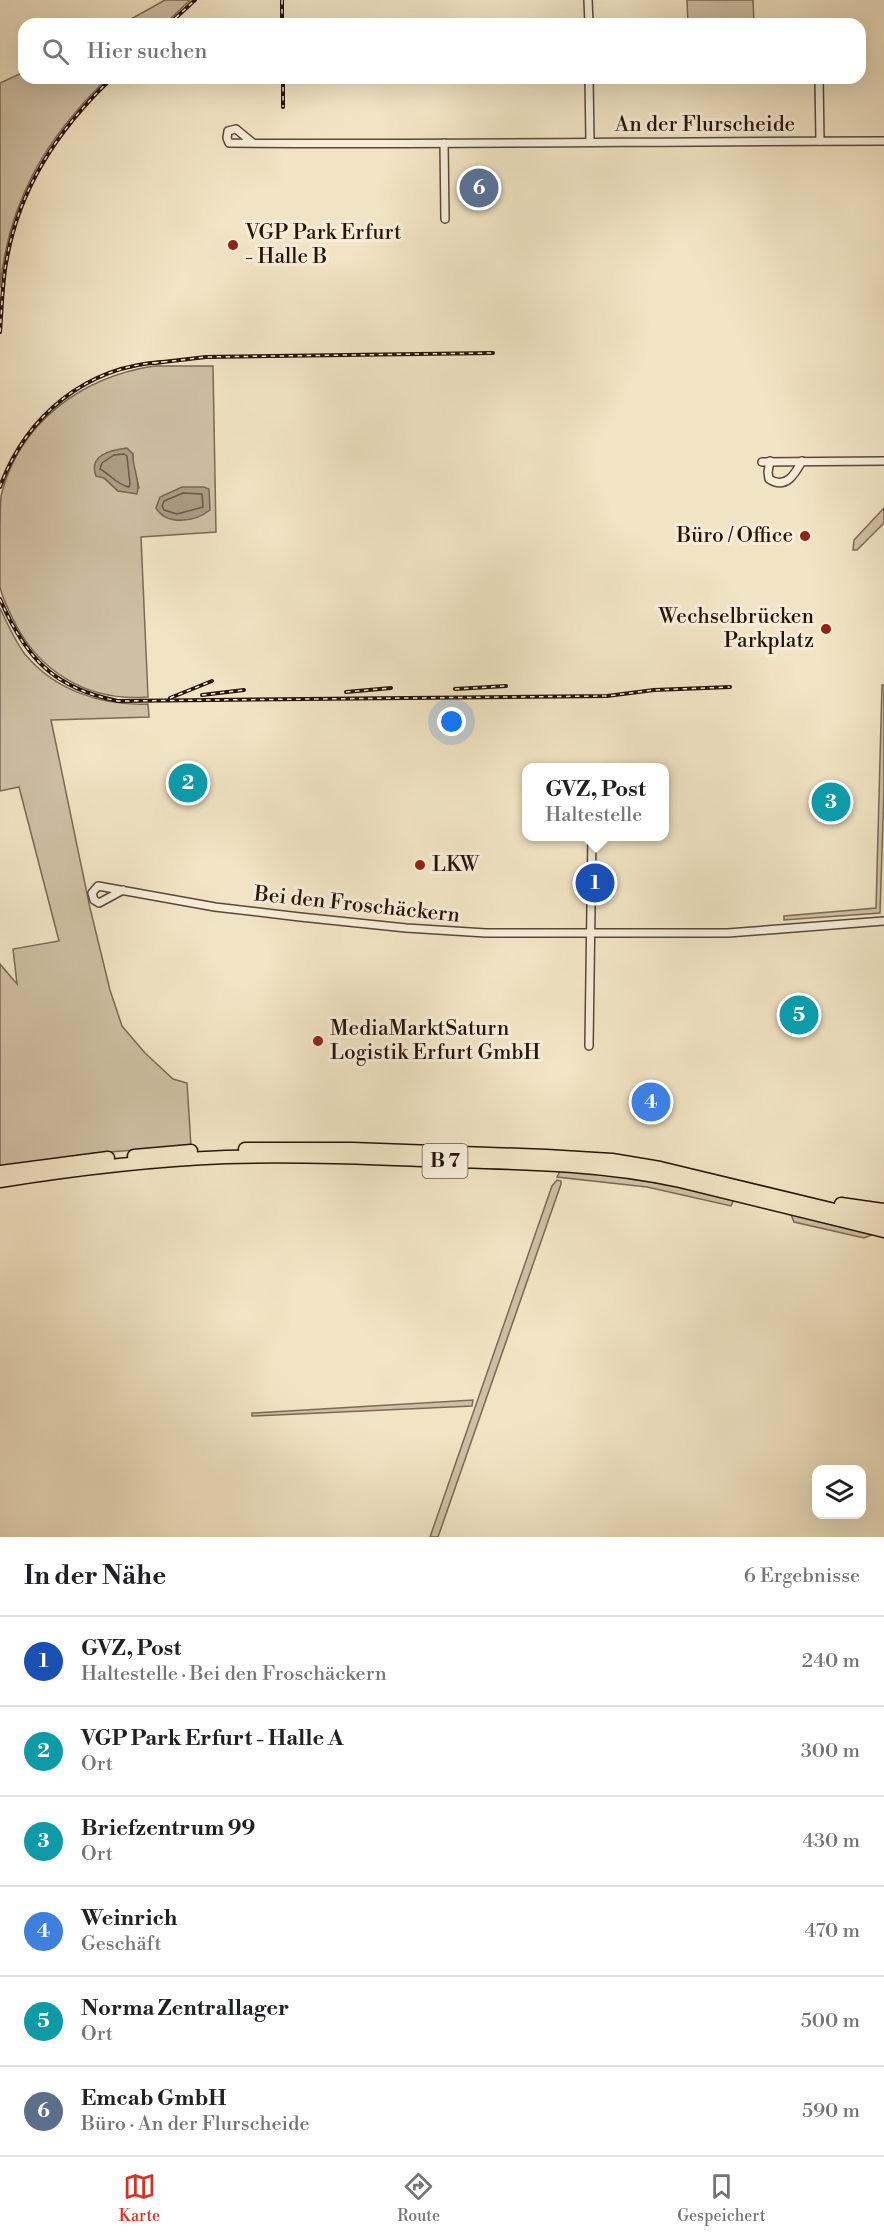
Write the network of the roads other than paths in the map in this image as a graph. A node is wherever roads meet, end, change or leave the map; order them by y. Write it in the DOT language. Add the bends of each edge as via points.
graph roads {
  1 [pos="588,0"];
  2 [pos="589,18"];
  3 [pos="589,84"];
  4 [pos="819,84"];
  5 [pos="590,141"];
  6 [pos="820,141"];
  7 [pos="884,141"];
  8 [pos="253,143"];
  9 [pos="444,143"];
  10 [pos="445,219"];
  11 [pos="884,460"];
  12 [pos="802,461"];
  13 [pos="592,841"];
  14 [pos="123,891"];
  15 [pos="884,921"];
  16 [pos="590,934"];
  17 [pos="589,1046"];
  18 [pos="0,1172"];
  19 [pos="0,1181"];
  20 [pos="771,1195"];
  21 [pos="884,1210"];
  22 [pos="884,1222"];
  23 [pos="884,1231"];
  1 -- 2 [label="street"];
  3 -- 5 [label="street, An der Flurscheide"];
  4 -- 6 [label="street, An der Flurscheide"];
  5 -- 6 [label="street, An der Flurscheide"];
  5 -- 9 [label="street, An der Flurscheide"];
  6 -- 7 [label="street, An der Flurscheide"];
  8 -- 9 [label="street, An der Flurscheide"];
  9 -- 10 [label="street"];
  11 -- 12 [label="street"];
  12 -- 12 [label="street" via="766,461 769,479 786,482"];
  13 -- 16 [label="street"];
  14 -- 16 [label="street, Bei den Froschäckern" via="215,907 387,926 484,933"];
  15 -- 16 [label="street, Bei den Froschäckern" via="728,933"];
  16 -- 17 [label="street"];
  18 -- 20 [label="highway, B 7" via="158,1153 363,1149 612,1160"];
  19 -- 23 [label="highway, B 7" via="114,1166 236,1157 584,1166 669,1179"];
  20 -- 21 [label="highway, B 7"];
  20 -- 22 [label="highway, B 7"];
}
